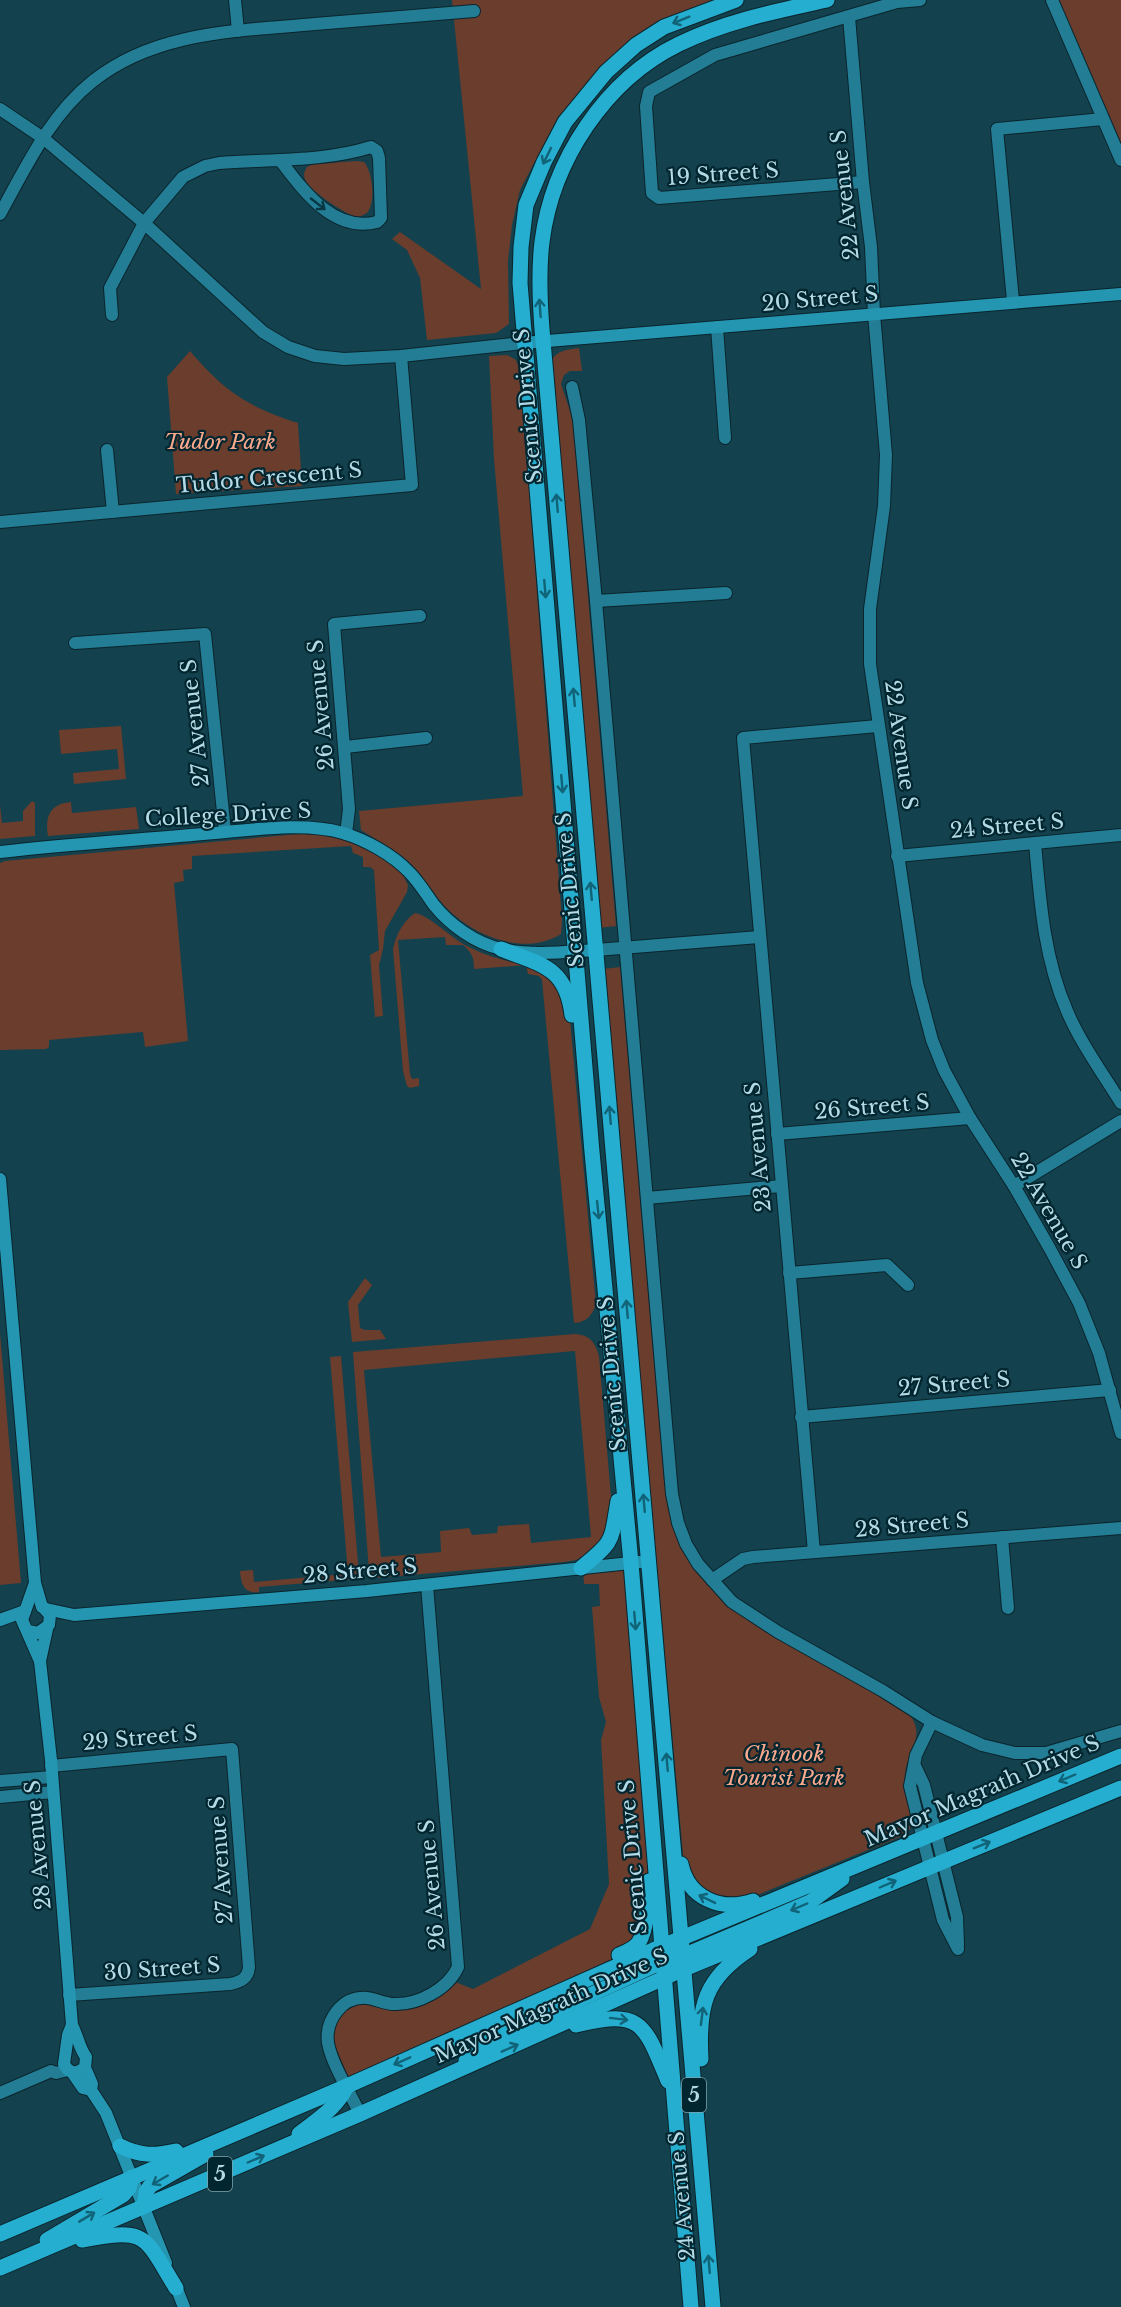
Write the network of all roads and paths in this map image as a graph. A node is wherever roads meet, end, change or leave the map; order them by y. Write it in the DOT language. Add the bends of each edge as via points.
graph roads {
  1 [pos="235,0"];
  2 [pos="736,0"];
  3 [pos="824,0"];
  4 [pos="920,0"];
  5 [pos="1052,0"];
  6 [pos="474,11"];
  7 [pos="849,17"];
  8 [pos="238,31"];
  9 [pos="0,109"];
  10 [pos="1103,119"];
  11 [pos="43,138"];
  12 [pos="280,160"];
  13 [pos="1121,160"];
  14 [pos="863,183"];
  15 [pos="0,214"];
  16 [pos="144,223"];
  17 [pos="1121,294"];
  18 [pos="1014,302"];
  19 [pos="874,314"];
  20 [pos="112,315"];
  21 [pos="717,327"];
  22 [pos="543,341"];
  23 [pos="523,343"];
  24 [pos="401,356"];
  25 [pos="572,387"];
  26 [pos="725,438"];
  27 [pos="107,450"];
  28 [pos="113,512"];
  29 [pos="0,522"];
  30 [pos="726,593"];
  31 [pos="596,601"];
  32 [pos="420,616"];
  33 [pos="75,643"];
  34 [pos="878,726"];
  35 [pos="426,738"];
  36 [pos="345,747"];
  37 [pos="225,832"];
  38 [pos="346,834"];
  39 [pos="1121,835"];
  40 [pos="1035,843"];
  41 [pos="0,852"];
  42 [pos="897,856"];
  43 [pos="759,938"];
  44 [pos="625,947"];
  45 [pos="501,949"];
  46 [pos="596,950"];
  47 [pos="576,951"];
  48 [pos="1121,1104"];
  49 [pos="970,1118"];
  50 [pos="1121,1120"];
  51 [pos="777,1134"];
  52 [pos="592,1152"];
  53 [pos="0,1179"];
  54 [pos="781,1186"];
  55 [pos="1014,1186"];
  56 [pos="647,1198"];
  57 [pos="789,1273"];
  58 [pos="908,1286"];
  59 [pos="1110,1390"];
  60 [pos="801,1417"];
  61 [pos="1121,1433"];
  62 [pos="622,1474"];
  63 [pos="1121,1528"];
  64 [pos="1002,1538"];
  65 [pos="814,1552"];
  66 [pos="649,1561"];
  67 [pos="631,1563"];
  68 [pos="581,1568"];
  69 [pos="712,1580"];
  70 [pos="35,1583"];
  71 [pos="427,1585"];
  72 [pos="44,1608"];
  73 [pos="1008,1608"];
  74 [pos="26,1610"];
  75 [pos="74,1615"];
  76 [pos="0,1621"];
  77 [pos="48,1627"];
  78 [pos="26,1628"];
  79 [pos="40,1661"];
  80 [pos="932,1722"];
  81 [pos="1121,1731"];
  82 [pos="232,1749"];
  83 [pos="1121,1756"];
  84 [pos="52,1772"];
  85 [pos="647,1773"];
  86 [pos="0,1781"];
  87 [pos="1121,1788"];
  88 [pos="53,1792"];
  89 [pos="0,1797"];
  90 [pos="672,1820"];
  91 [pos="929,1836"];
  92 [pos="865,1863"];
  93 [pos="936,1864"];
  94 [pos="843,1872"];
  95 [pos="847,1902"];
  96 [pos="682,1938"];
  97 [pos="662,1953"];
  98 [pos="684,1962"];
  99 [pos="249,1967"];
  100 [pos="664,1978"];
  101 [pos="69,1995"];
  102 [pos="532,2003"];
  103 [pos="72,2025"];
  104 [pos="541,2033"];
  105 [pos="81,2051"];
  106 [pos="68,2064"];
  107 [pos="85,2068"];
  108 [pos="449,2074"];
  109 [pos="347,2086"];
  110 [pos="91,2090"];
  111 [pos="0,2093"];
  112 [pos="674,2095"];
  113 [pos="360,2114"];
  114 [pos="266,2120"];
  115 [pos="220,2140"];
  116 [pos="120,2146"];
  117 [pos="279,2149"];
  118 [pos="132,2176"];
  119 [pos="144,2206"];
  120 [pos="705,2221"];
  121 [pos="0,2234"];
  122 [pos="55,2245"];
  123 [pos="0,2268"];
  124 [pos="176,2288"];
  125 [pos="184,2307"];
  126 [pos="691,2307"];
  127 [pos="713,2307"];
  1 -- 8 [label="street"];
  2 -- 23 [label="main road, Scenic Drive S, one-way" via="664,27 636,45 606,72 564,122 526,205 520,283"];
  22 -- 3 [label="main road, Scenic Drive S, one-way" via="539,275 546,215 564,165 582,132 611,96 656,57 678,44 736,21"];
  4 -- 7 [label="street" via="897,2"];
  5 -- 10 [label="street"];
  6 -- 8 [label="street"];
  7 -- 14 [label="street, 22 Avenue S"];
  7 -- 14 [label="street, 19 Street S" via="715,55 649,92 646,105 652,193 659,198"];
  8 -- 11 [label="street" via="162,44 121,63 79,94"];
  9 -- 11 [label="street"];
  10 -- 13 [label="street"];
  10 -- 18 [label="street" via="997,129"];
  11 -- 15 [label="street"];
  11 -- 16 [label="street"];
  12 -- 12 [label="street, one-way" via="308,196 330,214 361,224 381,218 379,158 375,148"];
  12 -- 16 [label="street" via="219,163 192,172 176,184"];
  14 -- 19 [label="street, 22 Avenue S"];
  16 -- 20 [label="street" via="110,288"];
  16 -- 24 [label="street" via="263,332 288,347 315,356 344,359"];
  17 -- 18 [label="street, 20 Street S"];
  18 -- 19 [label="street, 20 Street S"];
  19 -- 21 [label="street, 20 Street S"];
  19 -- 34 [label="street, 22 Avenue S" via="886,455 884,506 870,609 870,664"];
  21 -- 22 [label="street, 20 Street S"];
  21 -- 26 [label="street"];
  22 -- 23 [label="street, 20 Street S"];
  46 -- 22 [label="main road, Scenic Drive S, one-way"];
  23 -- 24 [label="street"];
  23 -- 47 [label="main road, Scenic Drive S, one-way"];
  24 -- 28 [label="street, Tudor Crescent S" via="412,485"];
  25 -- 31 [label="street" via="579,420"];
  27 -- 28 [label="street"];
  28 -- 29 [label="street, Tudor Crescent S"];
  30 -- 31 [label="street"];
  31 -- 44 [label="street"];
  32 -- 36 [label="street, 26 Avenue S" via="334,624"];
  33 -- 37 [label="street, 27 Avenue S" via="206,634"];
  34 -- 42 [label="street, 22 Avenue S"];
  34 -- 43 [label="street, 23 Avenue S" via="743,738"];
  35 -- 36 [label="street"];
  36 -- 38 [label="street, 26 Avenue S" via="349,809"];
  37 -- 38 [label="street, College Drive S" via="307,827"];
  37 -- 41 [label="street, College Drive S"];
  38 -- 45 [label="street, College Drive S" via="387,855 409,872 456,927"];
  39 -- 40 [label="street, 24 Street S"];
  40 -- 42 [label="street, 24 Street S"];
  40 -- 48 [label="street" via="1050,962 1068,1013"];
  42 -- 49 [label="street, 22 Avenue S" via="923,1009 945,1070"];
  43 -- 44 [label="street"];
  43 -- 51 [label="street, 23 Avenue S"];
  44 -- 46 [label="street"];
  44 -- 56 [label="street"];
  45 -- 47 [label="street, College Drive S"];
  45 -- 52 [label="main road" via="552,970 566,987"];
  46 -- 47 [label="street, College Drive S"];
  66 -- 46 [label="main road, Scenic Drive S, one-way"];
  47 -- 52 [label="main road, Scenic Drive S"];
  49 -- 51 [label="street, 26 Street S"];
  49 -- 55 [label="street, 22 Avenue S"];
  50 -- 55 [label="street"];
  51 -- 54 [label="street, 23 Avenue S"];
  52 -- 62 [label="main road, Scenic Drive S, one-way"];
  53 -- 70 [label="street"];
  54 -- 56 [label="street"];
  54 -- 57 [label="street, 23 Avenue S"];
  55 -- 59 [label="street, 22 Avenue S" via="1079,1303"];
  56 -- 69 [label="street" via="672,1494 686,1544"];
  57 -- 58 [label="street" via="887,1265"];
  57 -- 60 [label="street, 23 Avenue S"];
  59 -- 60 [label="street, 27 Street S"];
  59 -- 61 [label="street, 22 Avenue S"];
  60 -- 65 [label="street, 23 Avenue S"];
  62 -- 67 [label="main road, Scenic Drive S"];
  62 -- 68 [label="main road" via="613,1535 600,1553"];
  63 -- 64 [label="street, 28 Street S"];
  64 -- 65 [label="street, 28 Street S"];
  64 -- 73 [label="street"];
  65 -- 69 [label="street, 28 Street S" via="743,1558"];
  66 -- 67 [label="street, 28 Street S"];
  90 -- 66 [label="main road, Scenic Drive S, one-way"];
  67 -- 68 [label="street, 28 Street S"];
  67 -- 85 [label="main road, Scenic Drive S, one-way"];
  68 -- 71 [label="street, 28 Street S"];
  69 -- 80 [label="street, Mayor Magrath Drive S" via="732,1602 778,1632"];
  70 -- 72 [label="street"];
  70 -- 74 [label="street"];
  71 -- 75 [label="street, 28 Street S"];
  71 -- 109 [label="street, 26 Avenue S" via="458,1967 438,1990 405,2004 366,1998 341,2007 330,2022 328,2044"];
  72 -- 74 [label="street" via="36,1605"];
  72 -- 75 [label="street"];
  72 -- 77 [label="street" via="50,1615"];
  74 -- 76 [label="street"];
  74 -- 78 [label="street" via="22,1620"];
  75 -- 77 [label="street"];
  76 -- 78 [label="street"];
  77 -- 78 [label="street" via="38,1633"];
  77 -- 79 [label="street"];
  78 -- 79 [label="street"];
  79 -- 84 [label="street, 28 Avenue S"];
  80 -- 81 [label="street, Mayor Magrath Drive S" via="982,1745 1014,1753 1046,1754"];
  80 -- 91 [label="street" via="916,1755 915,1766 924,1785"];
  82 -- 84 [label="street, 29 Street S"];
  82 -- 99 [label="street, 27 Avenue S"];
  83 -- 91 [label="main road, Mayor Magrath Drive S, one-way"];
  84 -- 86 [label="street, 29 Street S"];
  84 -- 88 [label="street, 28 Avenue S"];
  85 -- 97 [label="main road, Scenic Drive S"];
  85 -- 102 [label="main road" via="649,1889 640,1941"];
  93 -- 87 [label="main road, Mayor Magrath Drive S, one-way"];
  88 -- 89 [label="street"];
  88 -- 101 [label="street, 28 Avenue S"];
  94 -- 90 [label="main road, one-way" via="748,1903 722,1905 696,1893 688,1884"];
  90 -- 96 [label="main road, Scenic Drive S"];
  91 -- 92 [label="main road, Mayor Magrath Drive S"];
  91 -- 93 [label="street"];
  92 -- 94 [label="main road, Mayor Magrath Drive S"];
  92 -- 98 [label="main road, one-way" via="810,1902"];
  93 -- 93 [label="street" via="943,1920 958,1949 957,1917"];
  95 -- 93 [label="main road, Mayor Magrath Drive S, one-way"];
  94 -- 96 [label="main road, Mayor Magrath Drive S"];
  95 -- 98 [label="main road, Mayor Magrath Drive S"];
  120 -- 95 [label="main road, one-way" via="700,2030 702,2008 710,1987 734,1960 753,1947"];
  96 -- 97 [label="main road" via="677,1949"];
  96 -- 98 [label="main road, 24 Avenue S / 5"];
  97 -- 100 [label="main road, 24 Avenue S / 5"];
  97 -- 102 [label="main road, Mayor Magrath Drive S / 5"];
  97 -- 108 [label="main road" via="490,2041"];
  98 -- 100 [label="main road" via="670,1967"];
  98 -- 120 [label="main road, 24 Avenue S / 5"];
  99 -- 101 [label="street, 30 Street S" via="246,1977 230,1984"];
  100 -- 104 [label="main road, Mayor Magrath Drive S / 5"];
  100 -- 112 [label="main road, 24 Avenue S / 5"];
  101 -- 103 [label="street, 28 Avenue S"];
  102 -- 109 [label="main road, Mayor Magrath Drive S / 5, one-way"];
  103 -- 105 [label="street, 28 Avenue S"];
  103 -- 106 [label="street, 28 Avenue S"];
  108 -- 104 [label="main road, Mayor Magrath Drive S / 5, one-way"];
  104 -- 112 [label="main road, one-way" via="606,2018 637,2023 648,2034"];
  105 -- 106 [label="street" via="74,2050"];
  105 -- 107 [label="street, 28 Avenue S" via="86,2057"];
  106 -- 107 [label="street" via="79,2072"];
  106 -- 110 [label="street, 28 Avenue S" via="83,2088"];
  106 -- 111 [label="street" via="52,2066 51,2071"];
  107 -- 110 [label="street, 28 Avenue S"];
  108 -- 113 [label="main road, Mayor Magrath Drive S / 5"];
  109 -- 113 [label="street, 26 Avenue S"];
  109 -- 114 [label="main road, Mayor Magrath Drive S / 5"];
  109 -- 117 [label="main road" via="332,2108"];
  110 -- 116 [label="street, 28 Avenue S"];
  112 -- 126 [label="main road, 24 Avenue S / 5"];
  113 -- 117 [label="main road, Mayor Magrath Drive S / 5"];
  114 -- 115 [label="main road, Mayor Magrath Drive S / 5"];
  114 -- 119 [label="main road, one-way" via="150,2186"];
  115 -- 116 [label="main road" via="156,2155 142,2155"];
  115 -- 118 [label="main road, Mayor Magrath Drive S / 5"];
  116 -- 118 [label="street, 28 Avenue S"];
  119 -- 117 [label="main road, Mayor Magrath Drive S / 5, one-way"];
  118 -- 119 [label="street, 28 Avenue S"];
  118 -- 121 [label="main road, Mayor Magrath Drive S / 5"];
  123 -- 118 [label="main road, one-way" via="123,2195"];
  119 -- 122 [label="main road, Mayor Magrath Drive S / 5"];
  119 -- 124 [label="street, 28 Avenue S"];
  127 -- 120 [label="main road, 24 Avenue S / 5, one-way"];
  122 -- 123 [label="main road, Mayor Magrath Drive S / 5"];
  122 -- 124 [label="main road" via="103,2236 136,2235 153,2250"];
  124 -- 125 [label="street, 28 Avenue S"];
}
